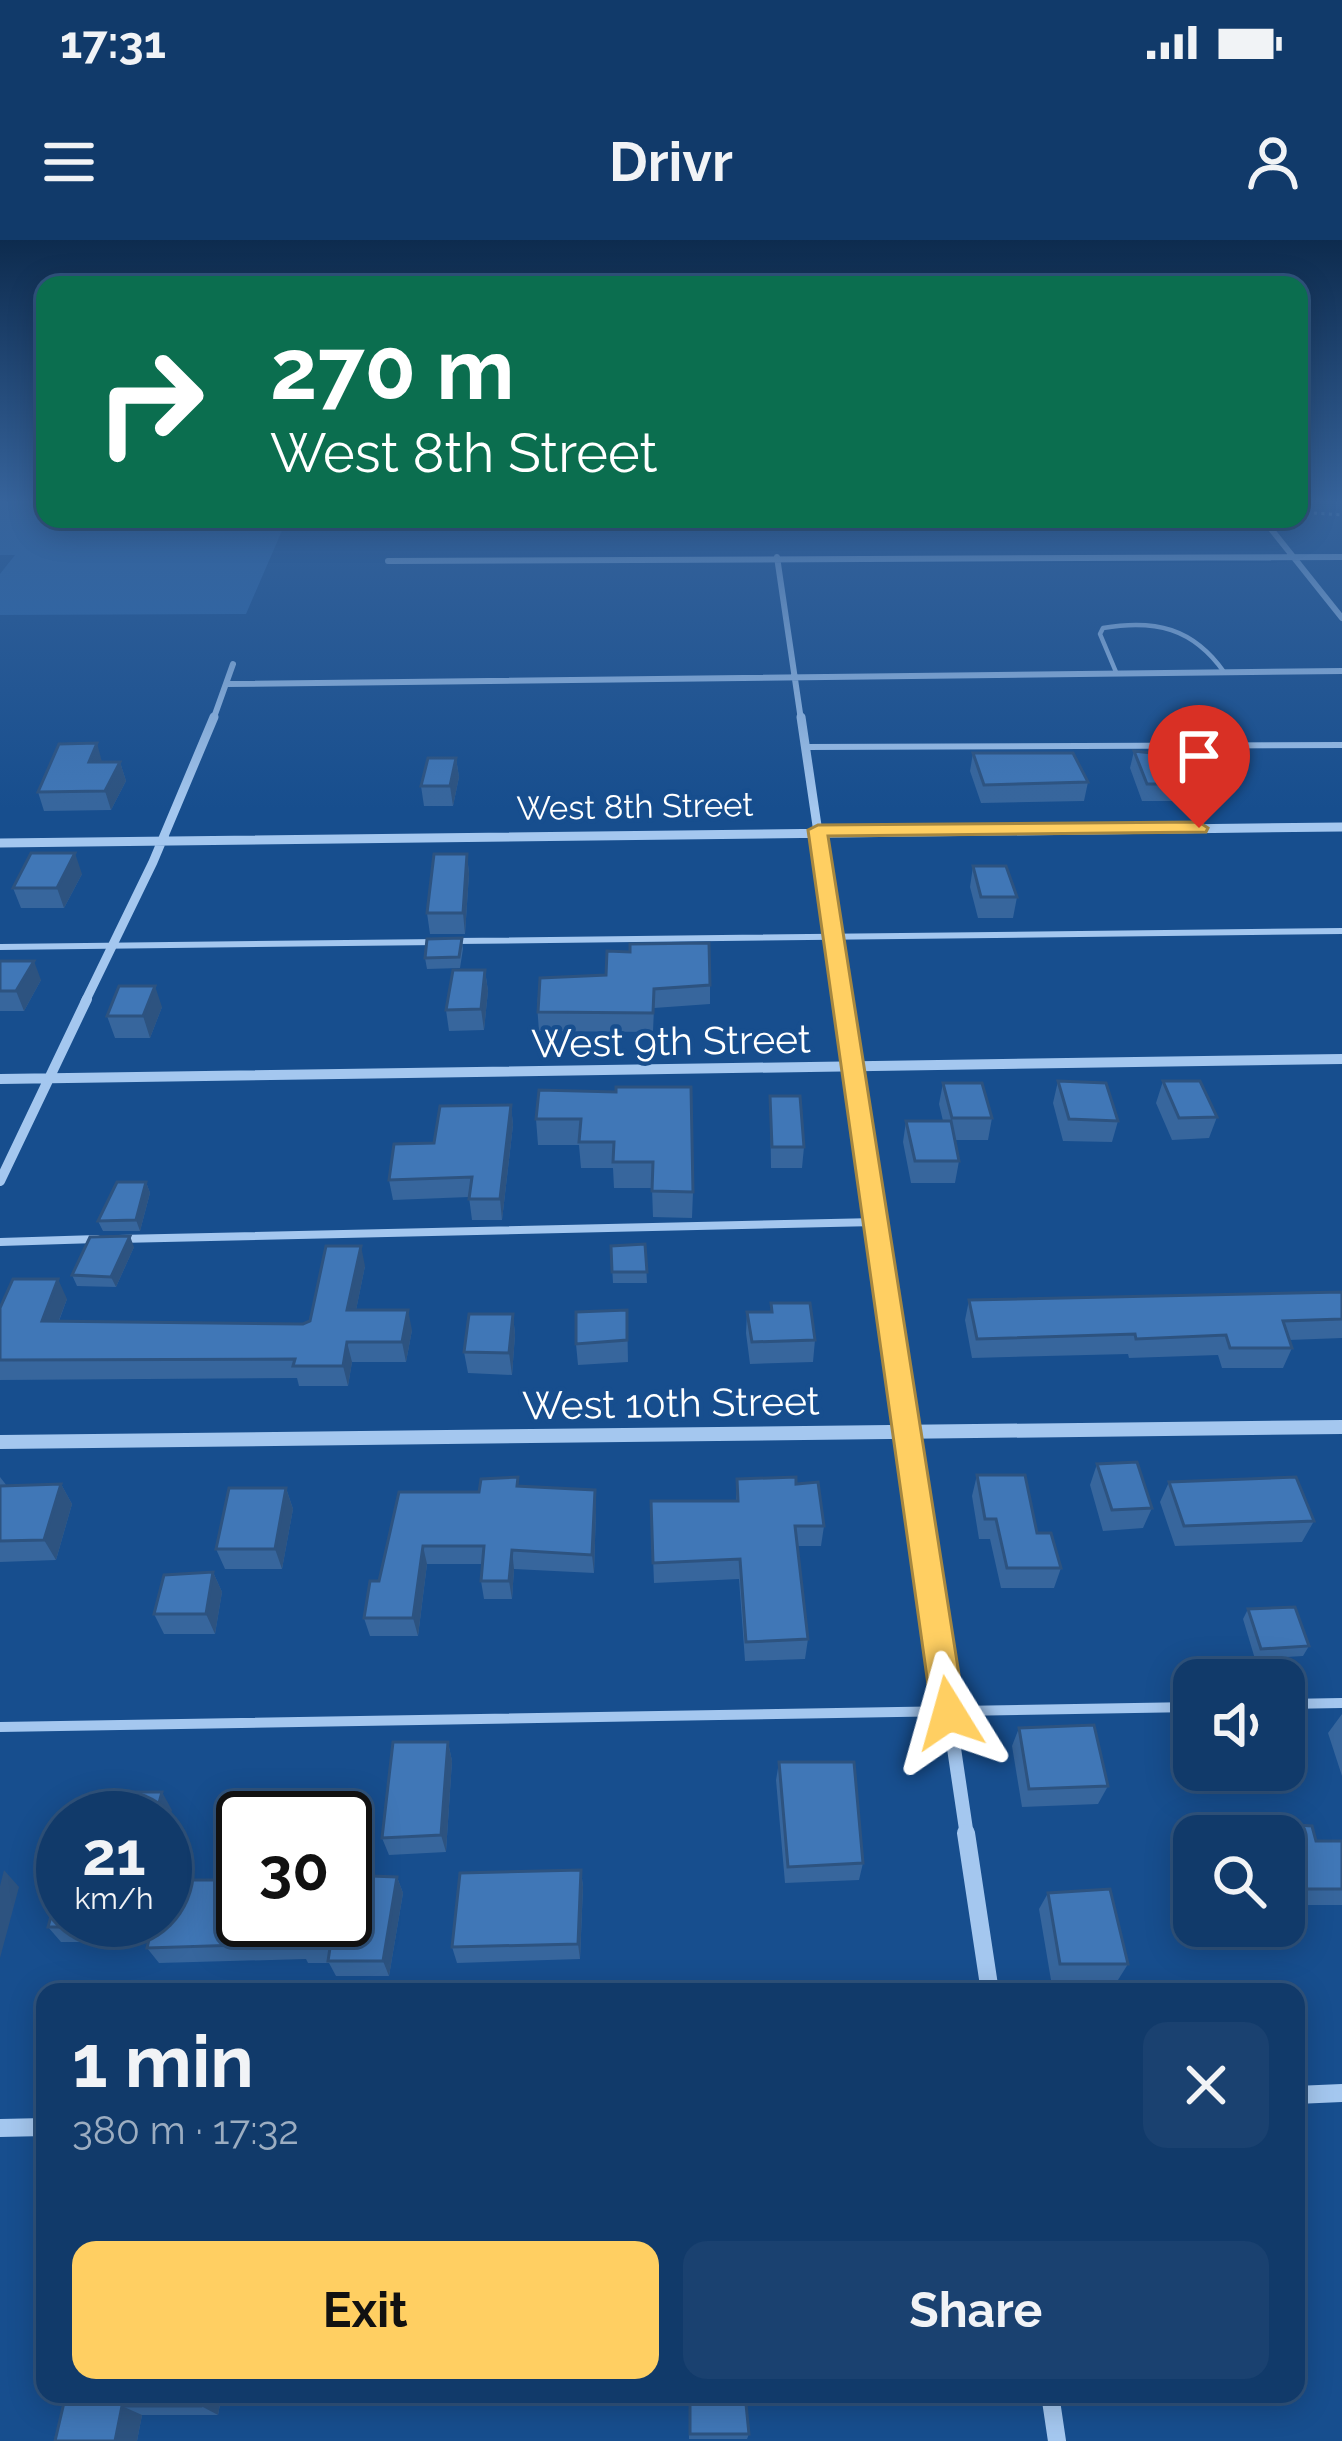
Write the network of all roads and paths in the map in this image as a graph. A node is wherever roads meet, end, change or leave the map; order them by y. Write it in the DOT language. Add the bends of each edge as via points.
graph roads {
  1 [pos="784,603"];
  2 [pos="233,664"];
  3 [pos="1342,671"];
  4 [pos="1224,672"];
  5 [pos="1116,673"];
  6 [pos="794,675"];
  7 [pos="226,684"];
  8 [pos="1342,746"];
  9 [pos="805,747"];
  10 [pos="1342,827"];
  11 [pos="818,830"];
  12 [pos="167,841"];
  13 [pos="0,843"];
  14 [pos="1342,932"];
  15 [pos="833,937"];
  16 [pos="0,946"];
  17 [pos="113,946"];
  18 [pos="1342,1059"];
  19 [pos="853,1069"];
  20 [pos="46,1078"];
  21 [pos="0,1079"];
  22 [pos="0,1181"];
  23 [pos="876,1222"];
  24 [pos="0,1241"];
  25 [pos="1342,1426"];
  26 [pos="908,1434"];
  27 [pos="0,1442"];
  28 [pos="1342,1703"];
  29 [pos="1305,1704"];
  30 [pos="1173,1708"];
  31 [pos="949,1713"];
  32 [pos="0,1727"];
  33 [pos="990,1983"];
  34 [pos="1342,2093"];
  35 [pos="1305,2095"];
  36 [pos="36,2127"];
  37 [pos="0,2128"];
  38 [pos="1051,2403"];
  39 [pos="1057,2441"];
  1 -- 6 [label="street"];
  2 -- 7 [label="street"];
  3 -- 4 [label="street"];
  4 -- 5 [label="street"];
  4 -- 5 [label="lane" via="1188,632 1123,624 1100,634"];
  5 -- 6 [label="street"];
  6 -- 7 [label="street"];
  6 -- 9 [label="street"];
  7 -- 12 [label="street"];
  8 -- 9 [label="lane"];
  9 -- 11 [label="street"];
  10 -- 11 [label="street, West 8th Street"];
  11 -- 12 [label="street, West 8th Street"];
  11 -- 15 [label="street"];
  12 -- 13 [label="street, West 8th Street"];
  12 -- 17 [label="street"];
  14 -- 15 [label="lane"];
  15 -- 17 [label="lane"];
  15 -- 19 [label="street"];
  16 -- 17 [label="lane"];
  17 -- 20 [label="street"];
  18 -- 19 [label="street, West 9th Street"];
  19 -- 20 [label="street, West 9th Street"];
  19 -- 23 [label="street"];
  20 -- 21 [label="street, West 9th Street"];
  20 -- 22 [label="street"];
  23 -- 24 [label="lane"];
  23 -- 26 [label="street"];
  25 -- 26 [label="street, West 10th Street"];
  26 -- 27 [label="street, West 10th Street"];
  26 -- 31 [label="street"];
  28 -- 29 [label="lane"];
  30 -- 31 [label="lane"];
  31 -- 32 [label="lane"];
  31 -- 33 [label="street"];
  34 -- 35 [label="street"];
  36 -- 37 [label="street"];
  38 -- 39 [label="street"];
}
